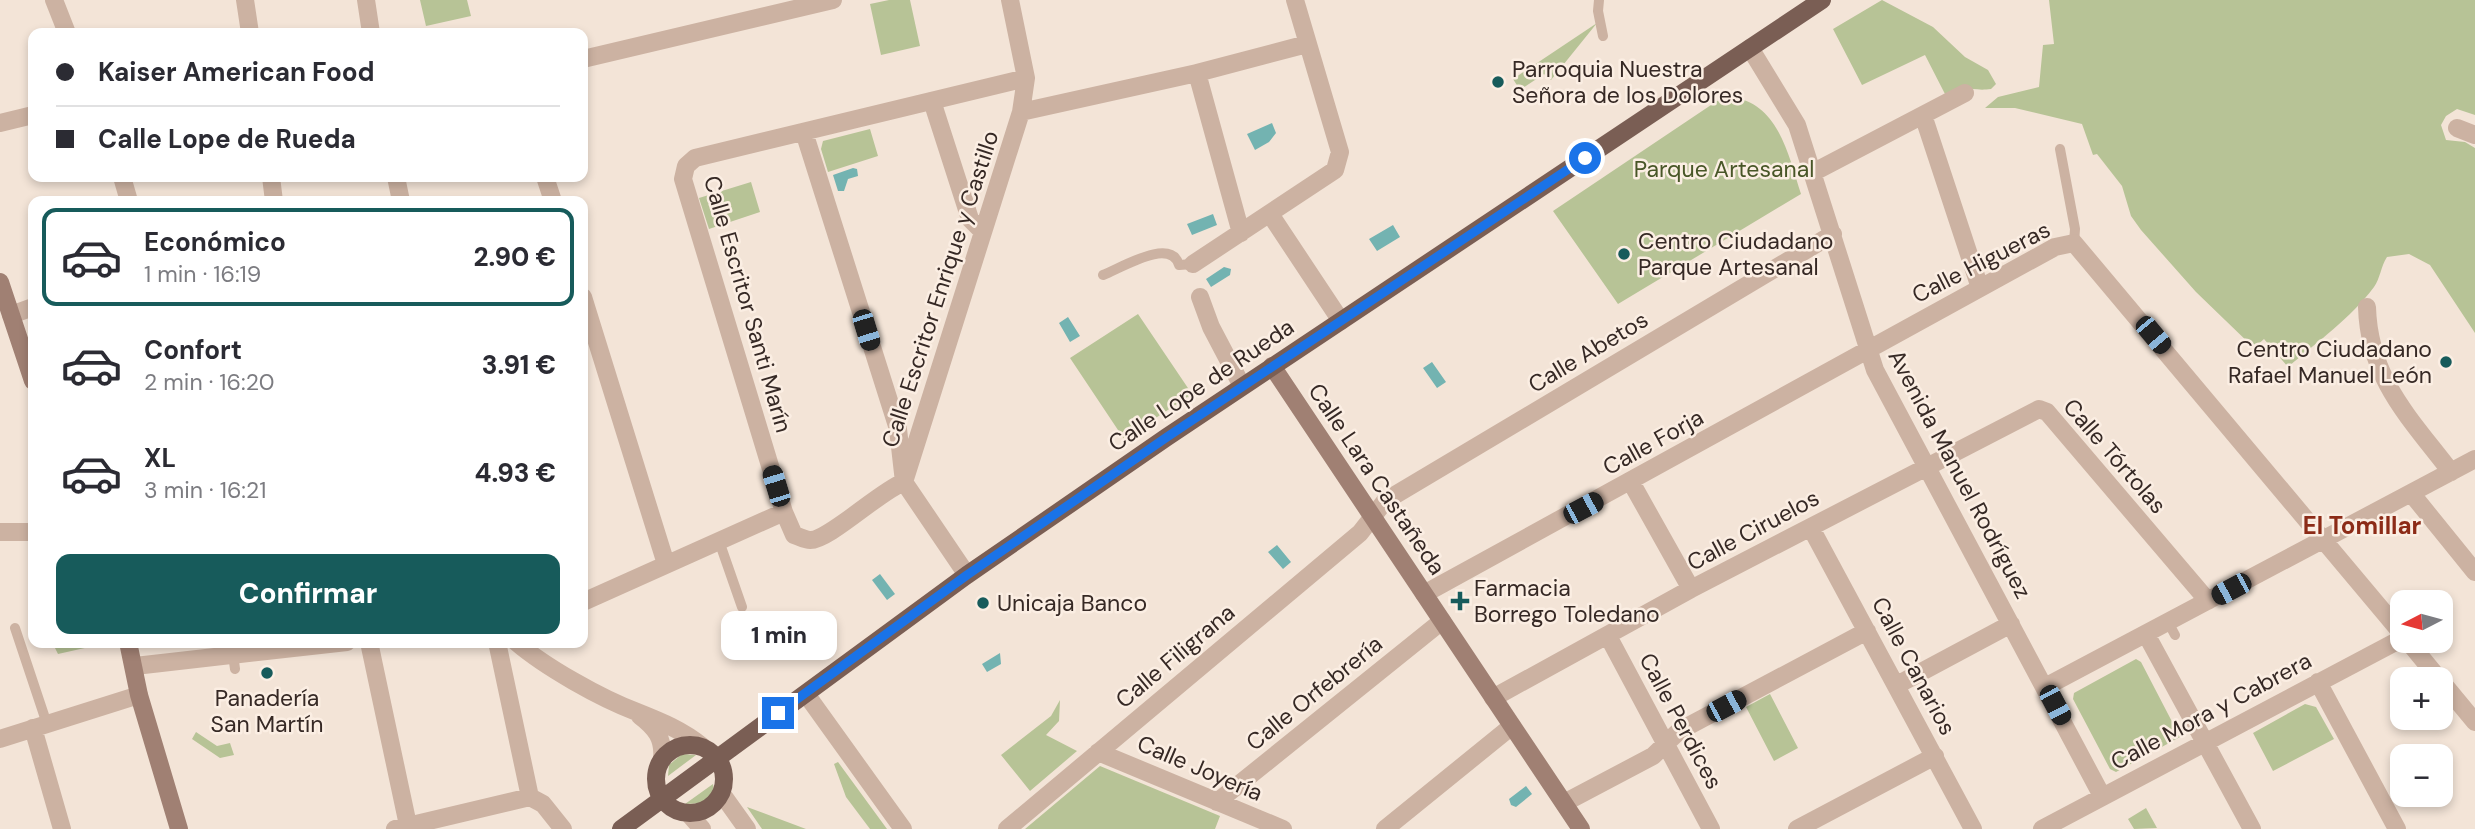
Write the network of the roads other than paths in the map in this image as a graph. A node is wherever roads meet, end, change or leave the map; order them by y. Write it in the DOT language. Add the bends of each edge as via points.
graph roads {
  1 [pos="54,0"];
  2 [pos="245,0"];
  3 [pos="366,0"];
  4 [pos="833,0"];
  5 [pos="1010,0"];
  6 [pos="1295,0"];
  7 [pos="1599,0"];
  8 [pos="1822,0"];
  9 [pos="65,28"];
  10 [pos="249,28"];
  11 [pos="370,28"];
  12 [pos="1603,36"];
  13 [pos="1307,44"];
  14 [pos="1750,48"];
  15 [pos="588,58"];
  16 [pos="1197,73"];
  17 [pos="1026,78"];
  18 [pos="1965,93"];
  19 [pos="932,102"];
  20 [pos="1021,112"];
  21 [pos="1923,115"];
  22 [pos="28,116"];
  23 [pos="0,123"];
  24 [pos="2458,128"];
  25 [pos="804,132"];
  26 [pos="2475,135"];
  27 [pos="2060,149"];
  28 [pos="1814,172"];
  29 [pos="1270,214"];
  30 [pos="983,232"];
  31 [pos="1241,233"];
  32 [pos="1833,234"];
  33 [pos="2074,243"];
  34 [pos="1193,264"];
  35 [pos="1103,275"];
  36 [pos="0,282"];
  37 [pos="1980,288"];
  38 [pos="1200,297"];
  39 [pos="2367,307"];
  40 [pos="28,309"];
  41 [pos="588,313"];
  42 [pos="11,315"];
  43 [pos="1341,321"];
  44 [pos="1868,350"];
  45 [pos="28,366"];
  46 [pos="1272,366"];
  47 [pos="1242,386"];
  48 [pos="2475,459"];
  49 [pos="1925,465"];
  50 [pos="2451,472"];
  51 [pos="904,482"];
  52 [pos="1630,482"];
  53 [pos="2411,494"];
  54 [pos="784,512"];
  55 [pos="1373,517"];
  56 [pos="1811,528"];
  57 [pos="0,532"];
  58 [pos="28,532"];
  59 [pos="2323,540"];
  60 [pos="719,541"];
  61 [pos="666,564"];
  62 [pos="2475,572"];
  63 [pos="967,575"];
  64 [pos="1691,589"];
  65 [pos="1424,594"];
  66 [pos="588,600"];
  67 [pos="742,607"];
  68 [pos="2201,609"];
  69 [pos="1442,621"];
  70 [pos="2390,621"];
  71 [pos="2011,624"];
  72 [pos="15,628"];
  73 [pos="1867,631"];
  74 [pos="2146,634"];
  75 [pos="1608,636"];
  76 [pos="2390,645"];
  77 [pos="130,648"];
  78 [pos="292,648"];
  79 [pos="370,648"];
  80 [pos="498,648"];
  81 [pos="523,648"];
  82 [pos="2417,653"];
  83 [pos="228,655"];
  84 [pos="534,658"];
  85 [pos="135,666"];
  86 [pos="2429,667"];
  87 [pos="505,680"];
  88 [pos="2318,682"];
  89 [pos="1896,685"];
  90 [pos="2045,687"];
  91 [pos="806,694"];
  92 [pos="139,695"];
  93 [pos="2453,696"];
  94 [pos="1493,698"];
  95 [pos="635,712"];
  96 [pos="2475,722"];
  97 [pos="40,726"];
  98 [pos="1512,726"];
  99 [pos="0,739"];
  100 [pos="2204,742"];
  101 [pos="1664,744"];
  102 [pos="703,747"];
  103 [pos="1098,752"];
  104 [pos="1935,756"];
  105 [pos="662,759"];
  106 [pos="718,759"];
  107 [pos="722,794"];
  108 [pos="2102,796"];
  109 [pos="530,797"];
  110 [pos="662,799"];
  111 [pos="1217,802"];
  112 [pos="1564,803"];
  113 [pos="690,814"];
  114 [pos="450,822"];
  115 [pos="401,827"];
  116 [pos="62,829"];
  117 [pos="179,829"];
  118 [pos="563,829"];
  119 [pos="621,829"];
  120 [pos="702,829"];
  121 [pos="747,829"];
  122 [pos="903,829"];
  123 [pos="1007,829"];
  124 [pos="1283,829"];
  125 [pos="1385,829"];
  126 [pos="1581,829"];
  127 [pos="1711,829"];
  128 [pos="1797,829"];
  129 [pos="1973,829"];
  130 [pos="2042,829"];
  131 [pos="2252,829"];
  132 [pos="2398,829"];
  1 -- 9 [label="street"];
  2 -- 10 [label="street"];
  3 -- 11 [label="street"];
  4 -- 15 [label="street"];
  5 -- 17 [label="street, Calle Escritor Enrique y Castillo"];
  6 -- 13 [label="street"];
  7 -- 12 [label="lane"];
  8 -- 14 [label="main road, Calle Lope de Rueda"];
  13 -- 16 [label="street"];
  13 -- 29 [label="street" via="1340,152 1335,170"];
  14 -- 28 [label="street, Avenida Manuel Rodríguez" via="1797,124"];
  14 -- 43 [label="main road, Calle Lope de Rueda"];
  16 -- 20 [label="street"];
  16 -- 31 [label="street"];
  17 -- 19 [label="street, Calle Escritor Santi Marín"];
  17 -- 20 [label="street, Calle Escritor Enrique y Castillo"];
  18 -- 21 [label="street"];
  19 -- 25 [label="street, Calle Escritor Santi Marín"];
  19 -- 30 [label="street" via="971,219"];
  20 -- 30 [label="street, Calle Escritor Enrique y Castillo"];
  21 -- 28 [label="street"];
  21 -- 37 [label="street"];
  22 -- 23 [label="street"];
  24 -- 26 [label="street"];
  25 -- 51 [label="street" via="898,429"];
  25 -- 54 [label="street, Calle Escritor Santi Marín" via="695,158 686,166 683,179"];
  27 -- 33 [label="lane"];
  28 -- 32 [label="street, Avenida Manuel Rodríguez"];
  29 -- 31 [label="street"];
  29 -- 43 [label="street"];
  30 -- 51 [label="street, Calle Escritor Enrique y Castillo"];
  31 -- 34 [label="street"];
  32 -- 44 [label="street, Avenida Manuel Rodríguez"];
  32 -- 55 [label="street, Calle Abetos" via="1385,501"];
  33 -- 37 [label="street, Calle Higueras" via="2055,247"];
  33 -- 59 [label="street, Calle Higueras"];
  34 -- 35 [label="lane" via="1179,265 1170,252 1159,252"];
  36 -- 42 [label="street"];
  37 -- 44 [label="street, Calle Higueras"];
  38 -- 47 [label="street"];
  39 -- 50 [label="street" via="2377,366 2392,394"];
  40 -- 42 [label="street"];
  41 -- 61 [label="street"];
  42 -- 45 [label="street"];
  43 -- 46 [label="main road, Calle Lope de Rueda"];
  44 -- 49 [label="street, Avenida Manuel Rodríguez"];
  44 -- 52 [label="street, Calle Forja"];
  46 -- 47 [label="main road, Calle Lope de Rueda"];
  46 -- 55 [label="street, Calle Lara Castañeda"];
  47 -- 63 [label="main road, Calle Lope de Rueda"];
  48 -- 50 [label="street"];
  49 -- 56 [label="street, Calle Ciruelos"];
  49 -- 68 [label="street, Calle Tórtolas" via="2030,411 2047,412"];
  49 -- 71 [label="street, Avenida Manuel Rodríguez"];
  50 -- 53 [label="street"];
  51 -- 54 [label="street, Calle Escritor Santi Marín" via="810,540 794,535"];
  51 -- 63 [label="street, Calle Escritor Enrique y Castillo"];
  52 -- 64 [label="street"];
  52 -- 65 [label="street, Calle Forja"];
  53 -- 59 [label="street"];
  53 -- 62 [label="street"];
  54 -- 60 [label="street"];
  55 -- 65 [label="street, Calle Lara Castañeda"];
  55 -- 103 [label="street, Calle Filigrana" via="1360,533"];
  56 -- 64 [label="street, Calle Ciruelos"];
  56 -- 73 [label="street, Calle Canarios"];
  57 -- 58 [label="street"];
  59 -- 68 [label="street"];
  59 -- 70 [label="street, Calle Higueras"];
  60 -- 61 [label="street"];
  60 -- 67 [label="lane"];
  61 -- 66 [label="street"];
  63 -- 91 [label="main road, Calle Lope de Rueda"];
  64 -- 75 [label="street, Calle Ciruelos"];
  65 -- 69 [label="street, Calle Lara Castañeda"];
  68 -- 74 [label="street" via="2171,629"];
  69 -- 94 [label="street, Calle Lara Castañeda"];
  69 -- 111 [label="street, Calle Orfebrería"];
  71 -- 89 [label="street"];
  71 -- 90 [label="street, Avenida Manuel Rodríguez"];
  72 -- 97 [label="lane"];
  73 -- 89 [label="street, Calle Canarios"];
  73 -- 101 [label="street" via="1679,731"];
  74 -- 90 [label="street"];
  74 -- 100 [label="street"];
  75 -- 94 [label="street, Calle Ciruelos"];
  75 -- 101 [label="street, Calle Perdices"];
  76 -- 88 [label="street, Calle Mora y Cabrera"];
  77 -- 85 [label="street"];
  78 -- 83 [label="street"];
  79 -- 115 [label="street"];
  80 -- 87 [label="street"];
  81 -- 84 [label="street"];
  82 -- 86 [label="street, Calle Higueras"];
  83 -- 85 [label="street"];
  84 -- 87 [label="street" via="519,660 508,668"];
  84 -- 95 [label="street"];
  85 -- 92 [label="street"];
  87 -- 109 [label="street"];
  88 -- 100 [label="street, Calle Mora y Cabrera"];
  88 -- 132 [label="street"];
  89 -- 104 [label="street, Calle Canarios"];
  90 -- 108 [label="street, Avenida Manuel Rodríguez"];
  91 -- 106 [label="main road, Calle Lope de Rueda"];
  91 -- 122 [label="street"];
  92 -- 97 [label="street"];
  92 -- 117 [label="street"];
  93 -- 96 [label="street, Calle Higueras"];
  94 -- 98 [label="street, Calle Lara Castañeda"];
  95 -- 102 [label="street" via="684,732"];
  95 -- 105 [label="street" via="653,726 664,744"];
  97 -- 99 [label="street"];
  97 -- 116 [label="street"];
  98 -- 112 [label="street, Calle Lara Castañeda"];
  98 -- 125 [label="street"];
  100 -- 108 [label="street, Calle Mora y Cabrera"];
  100 -- 131 [label="street"];
  101 -- 112 [label="street" via="1653,756"];
  101 -- 127 [label="street, Calle Perdices"];
  102 -- 105 [label="main road" via="684,745"];
  102 -- 106 [label="main road"];
  103 -- 111 [label="street, Calle Joyería"];
  103 -- 123 [label="street, Calle Filigrana"];
  104 -- 128 [label="street"];
  104 -- 129 [label="street, Calle Canarios"];
  105 -- 110 [label="main road" via="656,786"];
  106 -- 107 [label="main road" via="724,771"];
  106 -- 110 [label="main road, Calle Lope de Rueda"];
  107 -- 113 [label="main road" via="708,809"];
  107 -- 121 [label="street"];
  108 -- 130 [label="street, Calle Mora y Cabrera"];
  109 -- 114 [label="street"];
  109 -- 118 [label="street" via="543,804"];
  110 -- 113 [label="main road" via="669,807"];
  110 -- 119 [label="main road, Calle Lope de Rueda"];
  111 -- 124 [label="street, Calle Joyería"];
  112 -- 126 [label="street, Calle Lara Castañeda"];
  113 -- 120 [label="street"];
  114 -- 115 [label="street"];
}
